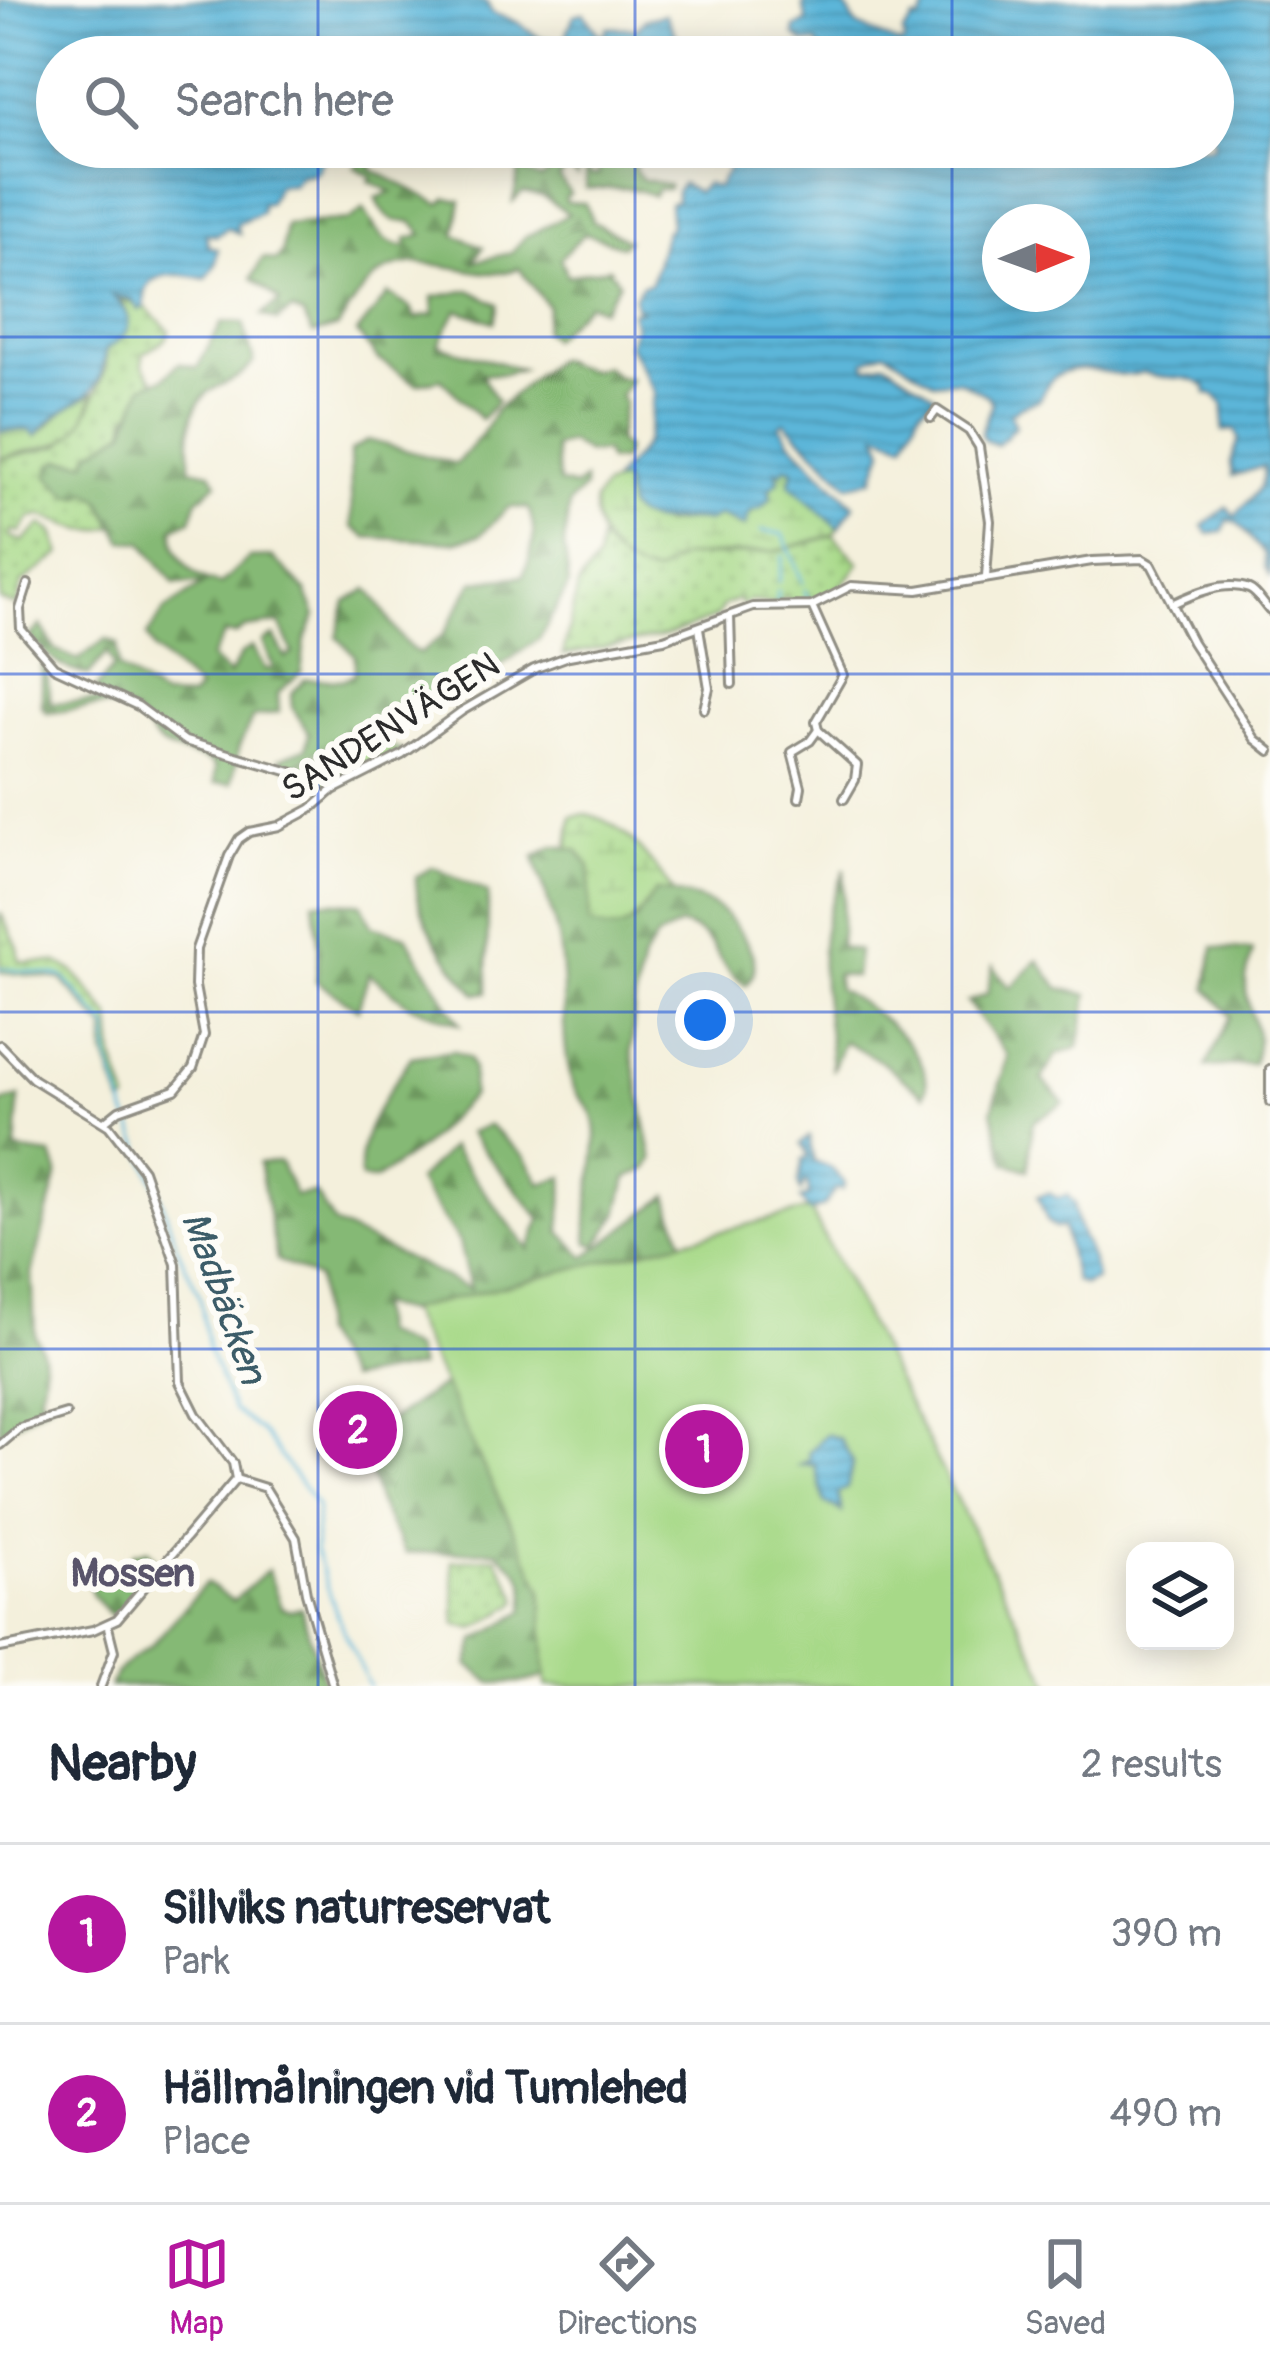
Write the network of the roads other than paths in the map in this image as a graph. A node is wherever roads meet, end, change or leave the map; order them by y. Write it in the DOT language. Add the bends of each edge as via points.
graph roads {
  1 [pos="931,418"];
  2 [pos="986,577"];
  3 [pos="28,584"];
  4 [pos="1172,604"];
  5 [pos="812,606"];
  6 [pos="1270,611"];
  7 [pos="730,616"];
  8 [pos="699,628"];
  9 [pos="732,684"];
  10 [pos="704,709"];
  11 [pos="818,730"];
  12 [pos="1270,751"];
  13 [pos="325,797"];
  14 [pos="799,798"];
  15 [pos="844,799"];
  16 [pos="0,1045"];
  17 [pos="1270,1069"];
  18 [pos="1270,1102"];
  19 [pos="104,1122"];
  20 [pos="66,1414"];
  21 [pos="0,1445"];
  22 [pos="236,1479"];
  23 [pos="107,1625"];
  24 [pos="0,1648"];
  25 [pos="101,1686"];
  26 [pos="333,1686"];
  1 -- 2 [label="street" via="937,410 979,447 990,521"];
  2 -- 4 [label="street, SANDENVÄGEN" via="1142,559"];
  2 -- 5 [label="street, SANDENVÄGEN" via="918,590 850,586"];
  3 -- 13 [label="street" via="21,629 54,667 138,706 184,741 311,778"];
  4 -- 6 [label="street" via="1200,590 1246,589"];
  4 -- 12 [label="street, SANDENVÄGEN"];
  5 -- 7 [label="street, SANDENVÄGEN" via="753,607"];
  5 -- 11 [label="street" via="843,675 818,714"];
  7 -- 8 [label="street, SANDENVÄGEN"];
  7 -- 9 [label="street"];
  8 -- 10 [label="street" via="709,688"];
  8 -- 13 [label="street, SANDENVÄGEN" via="546,663"];
  11 -- 14 [label="street" via="792,752"];
  11 -- 15 [label="street" via="856,765"];
  13 -- 19 [label="street, SANDENVÄGEN" via="236,844 196,949 204,1026 194,1065 175,1090"];
  16 -- 19 [label="street" via="34,1079"];
  17 -- 18 [label="street"];
  19 -- 22 [label="street" via="152,1190 176,1264 179,1382 233,1462"];
  20 -- 21 [label="street" via="20,1428"];
  22 -- 23 [label="street"];
  22 -- 26 [label="street" via="265,1488 296,1538"];
  23 -- 24 [label="street"];
  23 -- 25 [label="street" via="114,1652"];
}
